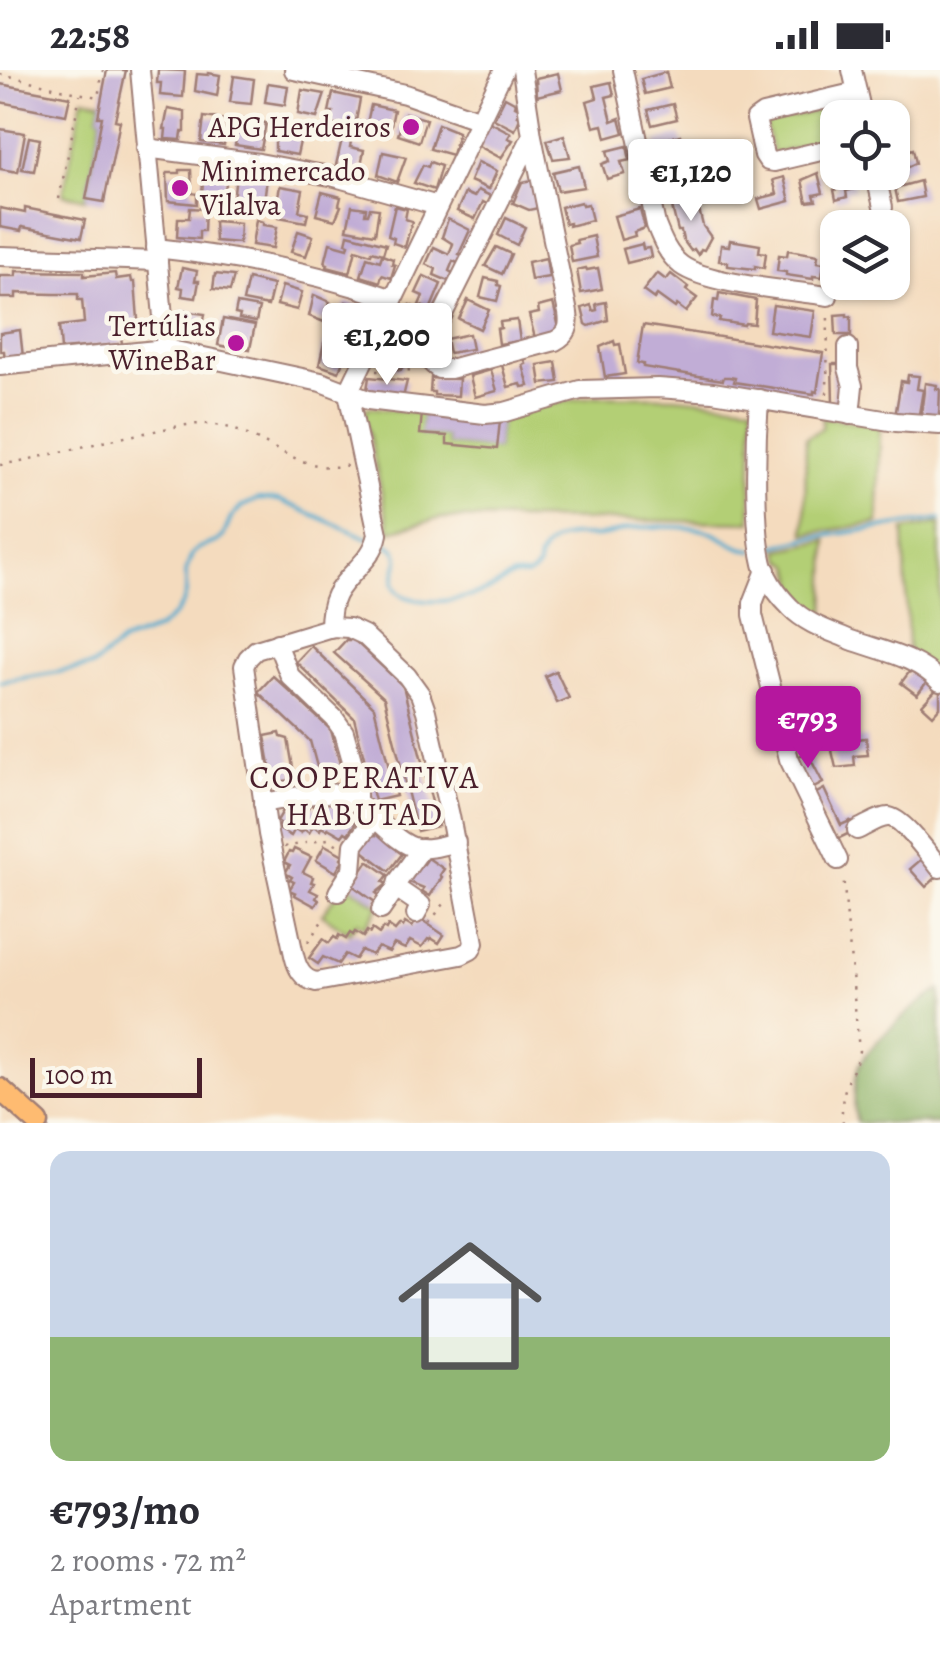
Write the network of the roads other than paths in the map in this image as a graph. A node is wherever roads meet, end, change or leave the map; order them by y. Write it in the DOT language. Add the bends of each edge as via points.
graph roads {
  1 [pos="140,70"];
  2 [pos="294,70"];
  3 [pos="504,70"];
  4 [pos="522,70"];
  5 [pos="624,70"];
  6 [pos="852,70"];
  7 [pos="857,92"];
  8 [pos="824,100"];
  9 [pos="859,100"];
  10 [pos="820,101"];
  11 [pos="480,120"];
  12 [pos="532,136"];
  13 [pos="146,148"];
  14 [pos="820,151"];
  15 [pos="880,190"];
  16 [pos="438,206"];
  17 [pos="883,207"];
  18 [pos="157,255"];
  19 [pos="0,256"];
  20 [pos="820,298"];
  21 [pos="392,299"];
  22 [pos="166,348"];
  23 [pos="848,348"];
  24 [pos="0,366"];
  25 [pos="348,393"];
  26 [pos="759,399"];
  27 [pos="850,415"];
  28 [pos="940,426"];
  29 [pos="764,564"];
  30 [pos="330,628"];
  31 [pos="277,643"];
  32 [pos="940,682"];
  33 [pos="263,803"];
  34 [pos="356,804"];
  35 [pos="375,818"];
  36 [pos="858,830"];
  37 [pos="456,842"];
  38 [pos="422,848"];
  39 [pos="838,860"];
  40 [pos="940,868"];
  41 [pos="396,888"];
  42 [pos="338,892"];
  43 [pos="381,910"];
  44 [pos="416,914"];
  45 [pos="0,1089"];
  46 [pos="38,1123"];
  1 -- 13 [label="street"];
  2 -- 11 [label="street" via="405,94"];
  3 -- 11 [label="street"];
  4 -- 12 [label="street"];
  5 -- 20 [label="street" via="656,225 678,263 708,277"];
  6 -- 7 [label="street"];
  7 -- 8 [label="street"];
  7 -- 9 [label="street"];
  10 -- 14 [label="street" via="756,119 768,161"];
  11 -- 16 [label="street"];
  12 -- 12 [label="street" via="430,340 422,367 450,370 555,341 569,328"];
  13 -- 16 [label="street" via="335,176"];
  13 -- 18 [label="street"];
  15 -- 17 [label="street"];
  16 -- 21 [label="street"];
  18 -- 19 [label="street"];
  18 -- 21 [label="street" via="276,265"];
  18 -- 22 [label="street"];
  21 -- 25 [label="street"];
  22 -- 24 [label="street" via="49,352"];
  22 -- 25 [label="street"];
  23 -- 27 [label="street"];
  25 -- 26 [label="street" via="381,403 494,414 607,388"];
  25 -- 30 [label="street" via="376,542 336,594"];
  26 -- 27 [label="street"];
  26 -- 29 [label="street"];
  27 -- 28 [label="street"];
  29 -- 32 [label="street" via="800,616 913,662"];
  29 -- 39 [label="street" via="753,615 782,733 794,774"];
  30 -- 31 [label="street"];
  30 -- 37 [label="street" via="364,635 416,687"];
  31 -- 33 [label="street" via="256,650 244,666"];
  31 -- 34 [label="street" via="290,676 344,732"];
  33 -- 34 [label="street" via="330,794"];
  33 -- 37 [label="street" via="295,960 304,977 316,982 471,950"];
  34 -- 35 [label="street"];
  35 -- 38 [label="street"];
  35 -- 42 [label="street" via="354,845 352,870"];
  36 -- 40 [label="street" via="892,818"];
  37 -- 38 [label="street"];
  38 -- 41 [label="street"];
  41 -- 43 [label="street"];
  41 -- 44 [label="street" via="421,905"];
  45 -- 46 [label="main road"];
}
